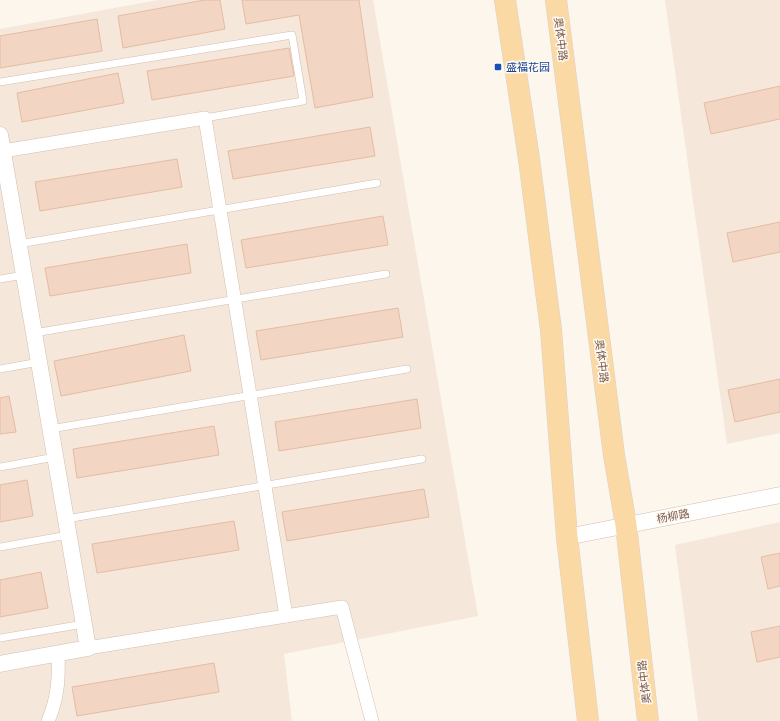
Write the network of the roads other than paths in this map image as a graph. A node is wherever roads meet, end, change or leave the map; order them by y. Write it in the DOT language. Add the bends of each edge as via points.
graph roads {
  1 [pos="505,0"];
  2 [pos="556,0"];
  3 [pos="0,82"];
  4 [pos="205,118"];
  5 [pos="0,135"];
  6 [pos="3,151"];
  7 [pos="377,184"];
  8 [pos="5,192"];
  9 [pos="220,210"];
  10 [pos="19,244"];
  11 [pos="386,274"];
  12 [pos="24,275"];
  13 [pos="0,279"];
  14 [pos="234,300"];
  15 [pos="34,333"];
  16 [pos="39,362"];
  17 [pos="0,369"];
  18 [pos="407,369"];
  19 [pos="250,396"];
  20 [pos="50,429"];
  21 [pos="55,457"];
  22 [pos="422,460"];
  23 [pos="0,467"];
  24 [pos="265,486"];
  25 [pos="780,495"];
  26 [pos="66,519"];
  27 [pos="626,525"];
  28 [pos="68,535"];
  29 [pos="567,537"];
  30 [pos="0,547"];
  31 [pos="286,616"];
  32 [pos="84,624"];
  33 [pos="0,638"];
  34 [pos="88,648"];
  35 [pos="58,653"];
  36 [pos="0,664"];
  37 [pos="48,721"];
  38 [pos="372,721"];
  39 [pos="588,721"];
  40 [pos="648,721"];
  1 -- 29 [label="main road" via="551,330"];
  2 -- 27 [label="main road, 奥体中路" via="614,455"];
  3 -- 4 [label="lane" via="292,35 303,101"];
  4 -- 6 [label="street"];
  4 -- 9 [label="street"];
  5 -- 6 [label="street"];
  6 -- 8 [label="street"];
  7 -- 9 [label="lane"];
  8 -- 10 [label="street"];
  9 -- 10 [label="lane"];
  9 -- 14 [label="street"];
  10 -- 12 [label="street"];
  11 -- 14 [label="lane"];
  12 -- 13 [label="lane"];
  12 -- 15 [label="street"];
  14 -- 15 [label="lane"];
  14 -- 19 [label="street"];
  15 -- 16 [label="street"];
  16 -- 17 [label="lane"];
  16 -- 20 [label="street"];
  18 -- 19 [label="lane"];
  19 -- 20 [label="lane"];
  19 -- 24 [label="street"];
  20 -- 21 [label="street"];
  21 -- 23 [label="lane"];
  21 -- 26 [label="street"];
  22 -- 24 [label="lane"];
  24 -- 26 [label="lane"];
  24 -- 31 [label="street"];
  25 -- 27 [label="street, 杨柳路"];
  26 -- 28 [label="street"];
  27 -- 29 [label="street, 杨柳路"];
  27 -- 40 [label="main road, 奥体中路"];
  28 -- 30 [label="lane"];
  28 -- 32 [label="street"];
  29 -- 39 [label="main road"];
  31 -- 34 [label="street"];
  31 -- 38 [label="street" via="342,607"];
  32 -- 33 [label="lane"];
  32 -- 34 [label="street"];
  34 -- 35 [label="street"];
  35 -- 36 [label="street"];
  35 -- 37 [label="street" via="59,685 55,705"];
}
